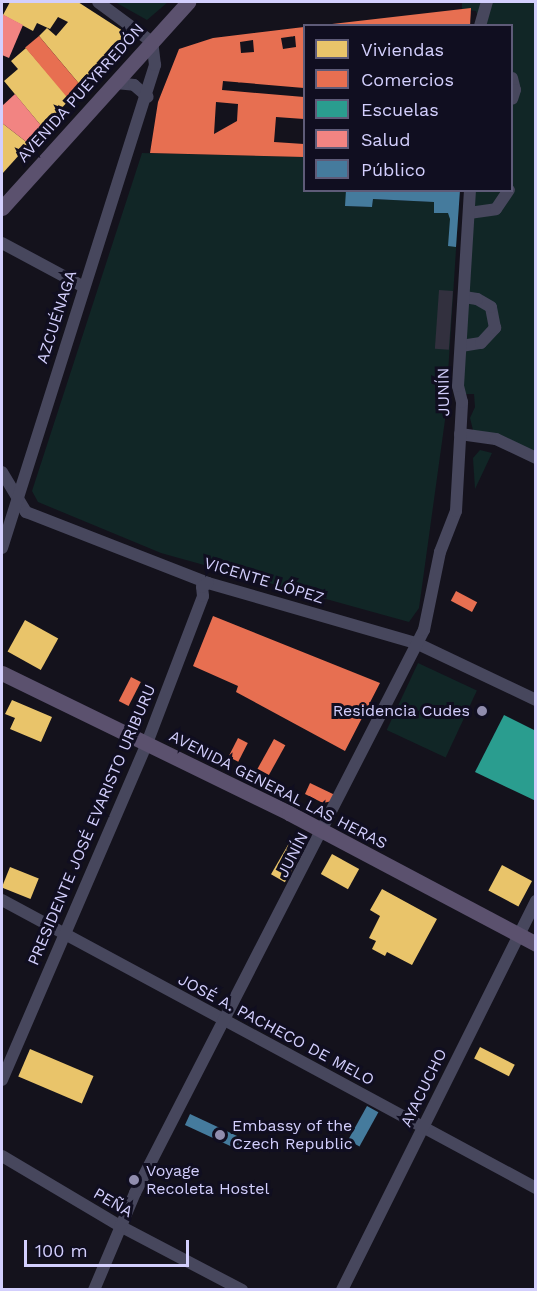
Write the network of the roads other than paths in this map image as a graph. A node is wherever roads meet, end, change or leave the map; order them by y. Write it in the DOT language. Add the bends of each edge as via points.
graph roads {
  1 [pos="98,2"];
  2 [pos="188,2"];
  3 [pos="487,2"];
  4 [pos="481,24"];
  5 [pos="152,42"];
  6 [pos="116,83"];
  7 [pos="148,98"];
  8 [pos="470,192"];
  9 [pos="508,192"];
  10 [pos="2,208"];
  11 [pos="469,213"];
  12 [pos="2,243"];
  13 [pos="84,287"];
  14 [pos="464,297"];
  15 [pos="461,346"];
  16 [pos="460,435"];
  17 [pos="536,458"];
  18 [pos="2,472"];
  19 [pos="16,498"];
  20 [pos="2,548"];
  21 [pos="208,583"];
  22 [pos="416,643"];
  23 [pos="2,673"];
  24 [pos="536,700"];
  25 [pos="147,743"];
  26 [pos="323,831"];
  27 [pos="2,900"];
  28 [pos="536,901"];
  29 [pos="64,933"];
  30 [pos="518,935"];
  31 [pos="536,944"];
  32 [pos="224,1023"];
  33 [pos="2,1080"];
  34 [pos="423,1128"];
  35 [pos="2,1156"];
  36 [pos="536,1188"];
  37 [pos="120,1226"];
  38 [pos="94,1290"];
  39 [pos="242,1290"];
  40 [pos="342,1290"];
  1 -- 5 [label="street"];
  2 -- 5 [label="main road, AVENIDA PUEYRREDÓN"];
  3 -- 4 [label="street"];
  5 -- 6 [label="main road, AVENIDA PUEYRREDÓN"];
  5 -- 7 [label="street, AZCUÉNAGA" via="156,57"];
  6 -- 7 [label="street" via="134,85"];
  6 -- 10 [label="main road, AVENIDA PUEYRREDÓN"];
  7 -- 13 [label="street, AZCUÉNAGA"];
  8 -- 11 [label="street, JUNÍN"];
  9 -- 11 [label="street" via="496,209"];
  11 -- 14 [label="street, JUNÍN"];
  12 -- 13 [label="street"];
  13 -- 19 [label="street, AZCUÉNAGA"];
  14 -- 15 [label="street, JUNÍN"];
  14 -- 15 [label="street, JUNÍN" via="491,307 495,328 481,343"];
  15 -- 16 [label="street, JUNÍN"];
  16 -- 17 [label="street" via="496,439"];
  16 -- 22 [label="street, JUNÍN" via="456,511 440,552 424,630"];
  18 -- 19 [label="street, VICENTE LÓPEZ"];
  19 -- 20 [label="street, AZCUÉNAGA"];
  19 -- 21 [label="street, VICENTE LÓPEZ" via="26,512"];
  21 -- 22 [label="street, VICENTE LÓPEZ"];
  21 -- 25 [label="street, PRESIDENTE JOSÉ EVARISTO URIBURU" via="202,587 203,596"];
  22 -- 24 [label="street, VICENTE LÓPEZ"];
  22 -- 26 [label="street, JUNÍN"];
  23 -- 25 [label="main road, AVENIDA GENERAL LAS HERAS"];
  25 -- 26 [label="main road, AVENIDA GENERAL LAS HERAS"];
  25 -- 29 [label="street, PRESIDENTE JOSÉ EVARISTO URIBURU"];
  26 -- 30 [label="main road, AVENIDA GENERAL LAS HERAS"];
  26 -- 32 [label="street, JUNÍN"];
  27 -- 29 [label="street, JOSÉ A. PACHECO DE MELO"];
  28 -- 30 [label="street, AYACUCHO"];
  29 -- 32 [label="street, JOSÉ A. PACHECO DE MELO"];
  29 -- 33 [label="street, PRESIDENTE JOSÉ EVARISTO URIBURU"];
  30 -- 31 [label="main road, AVENIDA GENERAL LAS HERAS"];
  30 -- 34 [label="street, AYACUCHO"];
  32 -- 34 [label="street, JOSÉ A. PACHECO DE MELO"];
  32 -- 37 [label="street, JUNÍN"];
  34 -- 36 [label="street, JOSÉ A. PACHECO DE MELO"];
  34 -- 40 [label="street, AYACUCHO"];
  35 -- 37 [label="street, PEÑA"];
  37 -- 38 [label="street, JUNÍN"];
  37 -- 39 [label="street, PEÑA"];
}
